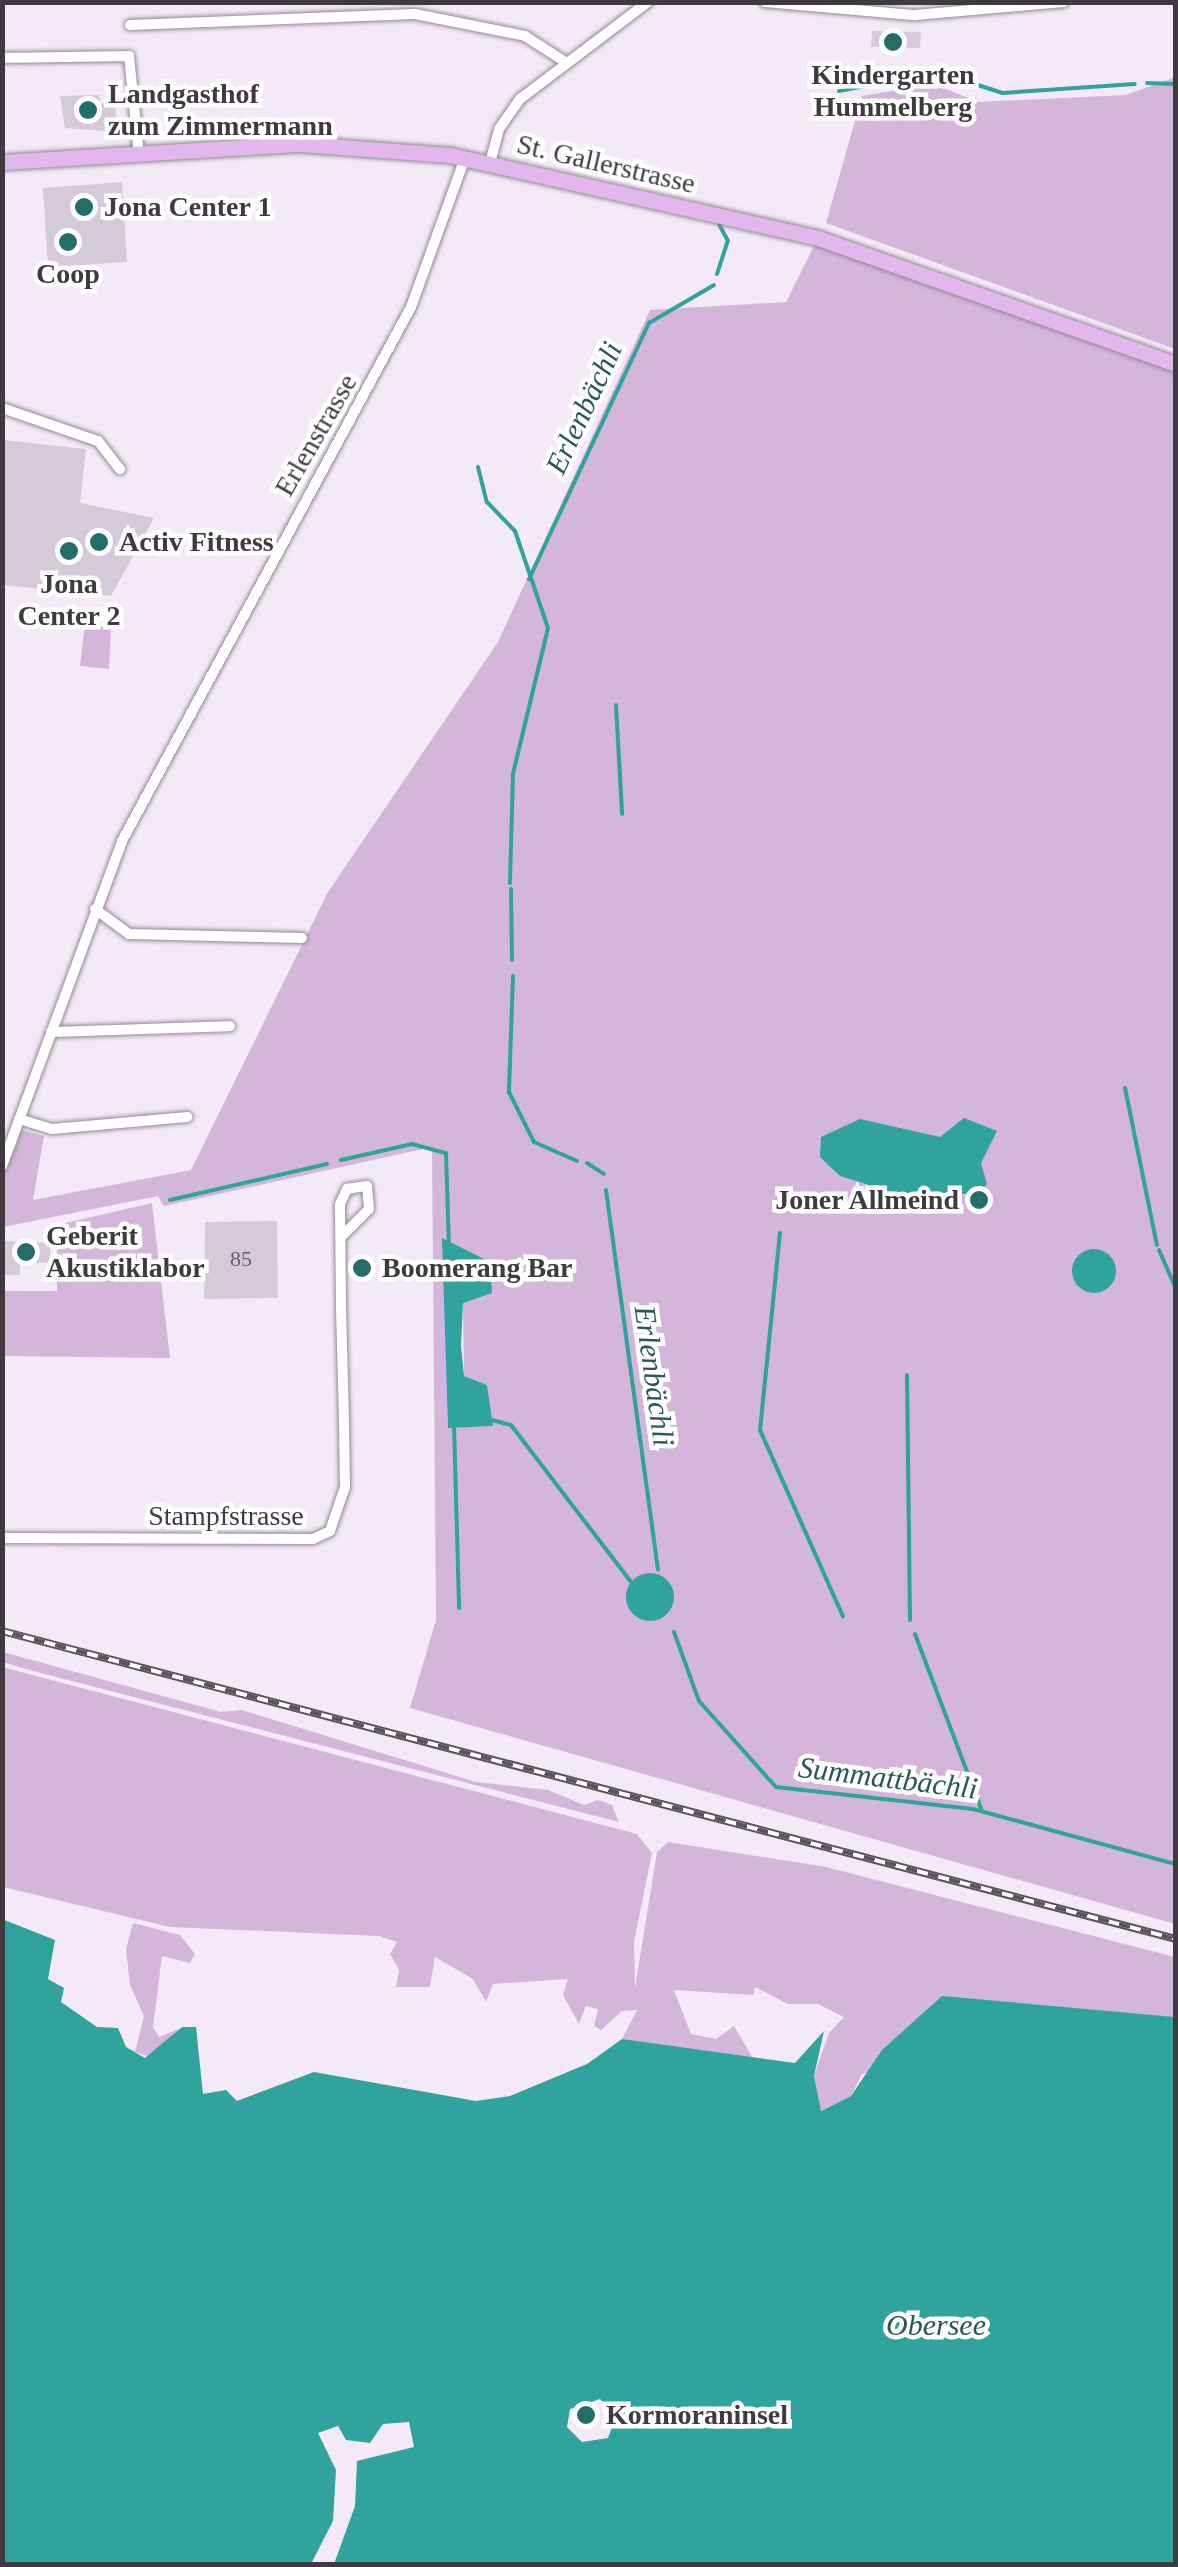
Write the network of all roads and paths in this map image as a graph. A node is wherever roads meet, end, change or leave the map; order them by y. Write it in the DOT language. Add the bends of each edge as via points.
graph roads {
  1 [pos="648,2"];
  2 [pos="765,2"];
  3 [pos="1063,2"];
  4 [pos="632,5"];
  5 [pos="130,26"];
  6 [pos="2,58"];
  7 [pos="564,61"];
  8 [pos="140,155"];
  9 [pos="465,158"];
  10 [pos="2,162"];
  11 [pos="490,163"];
  12 [pos="1176,364"];
  13 [pos="2,408"];
  14 [pos="120,469"];
  15 [pos="95,909"];
  16 [pos="302,938"];
  17 [pos="230,1026"];
  18 [pos="50,1032"];
  19 [pos="186,1117"];
  20 [pos="19,1119"];
  21 [pos="2,1166"];
  22 [pos="341,1238"];
  23 [pos="2,1538"];
  1 -- 4 [label="street"];
  2 -- 3 [label="street" via="915,15"];
  4 -- 7 [label="street"];
  5 -- 7 [label="street" via="415,14 525,36"];
  6 -- 8 [label="street" via="129,56"];
  7 -- 11 [label="street" via="506,116"];
  8 -- 9 [label="main road, St. Gallerstrasse" via="338,143"];
  8 -- 10 [label="main road, St. Gallerstrasse"];
  9 -- 11 [label="main road, St. Gallerstrasse"];
  9 -- 15 [label="street, Erlenstrasse" via="411,306 168,746"];
  11 -- 12 [label="main road, St. Gallerstrasse" via="834,242"];
  13 -- 14 [label="street" via="98,441"];
  15 -- 16 [label="street" via="129,934"];
  15 -- 18 [label="street, Erlenstrasse"];
  17 -- 18 [label="street"];
  18 -- 20 [label="street, Erlenstrasse"];
  19 -- 20 [label="street" via="52,1129"];
  20 -- 21 [label="street, Erlenstrasse"];
  22 -- 22 [label="street, Stampfstrasse" via="342,1194 367,1186 369,1210"];
  22 -- 23 [label="street, Stampfstrasse" via="345,1487 330,1531 313,1539"];
}
